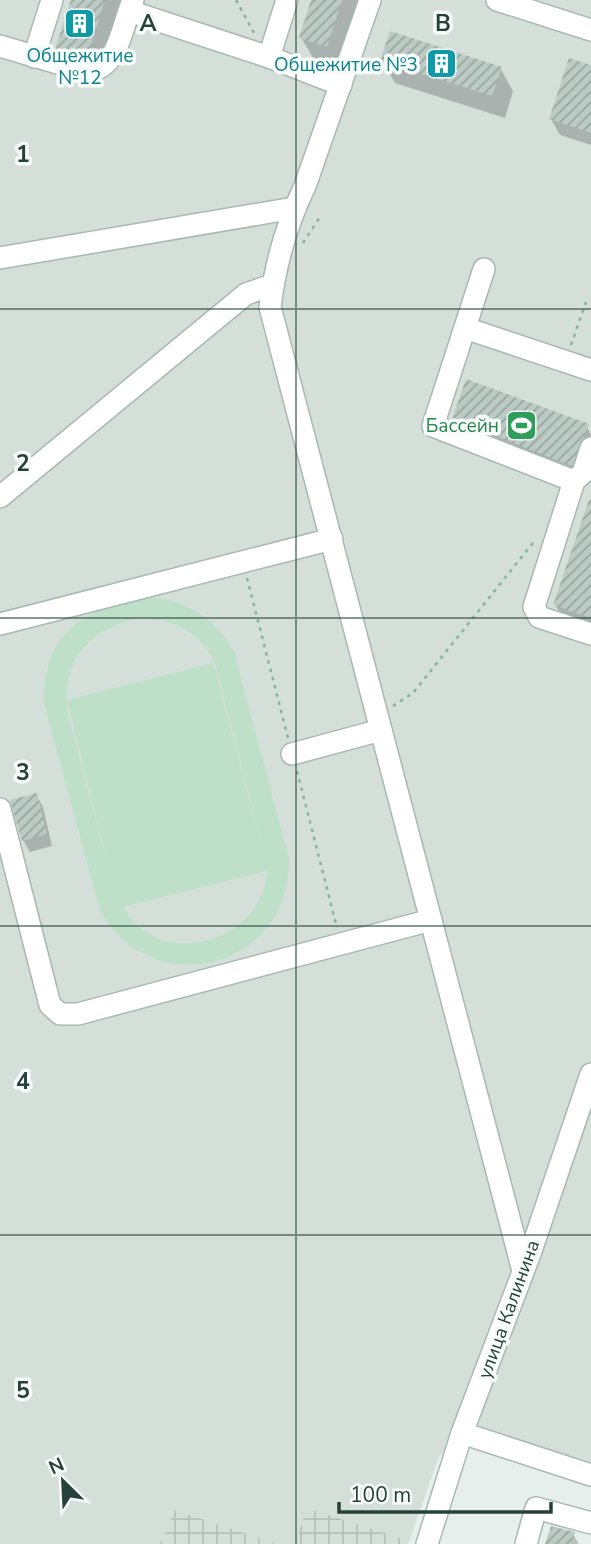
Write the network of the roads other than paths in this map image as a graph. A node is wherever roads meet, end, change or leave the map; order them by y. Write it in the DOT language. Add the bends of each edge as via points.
graph roads {
  1 [pos="52,0"];
  2 [pos="287,0"];
  3 [pos="370,0"];
  4 [pos="497,0"];
  5 [pos="131,6"];
  6 [pos="591,30"];
  7 [pos="0,46"];
  8 [pos="34,57"];
  9 [pos="269,57"];
  10 [pos="341,85"];
  11 [pos="294,208"];
  12 [pos="0,258"];
  13 [pos="484,269"];
  14 [pos="272,285"];
  15 [pos="465,328"];
  16 [pos="591,370"];
  17 [pos="591,448"];
  18 [pos="574,481"];
  19 [pos="0,497"];
  20 [pos="332,538"];
  21 [pos="0,624"];
  22 [pos="591,634"];
  23 [pos="380,723"];
  24 [pos="292,754"];
  25 [pos="0,809"];
  26 [pos="431,920"];
  27 [pos="591,1074"];
  28 [pos="523,1271"];
  29 [pos="462,1433"];
  30 [pos="591,1475"];
  31 [pos="591,1524"];
  32 [pos="427,1544"];
  33 [pos="526,1544"];
  1 -- 8 [label="street"];
  2 -- 9 [label="street"];
  3 -- 10 [label="street"];
  4 -- 6 [label="street"];
  5 -- 8 [label="street" via="113,58 102,69 88,72"];
  5 -- 9 [label="street"];
  7 -- 8 [label="street"];
  9 -- 10 [label="street"];
  10 -- 11 [label="street"];
  11 -- 12 [label="street"];
  11 -- 14 [label="street"];
  13 -- 15 [label="street"];
  14 -- 19 [label="street" via="246,294"];
  14 -- 20 [label="street" via="270,307"];
  15 -- 16 [label="street"];
  15 -- 18 [label="street" via="433,426"];
  17 -- 18 [label="street" via="583,473"];
  18 -- 22 [label="street" via="534,607 539,617"];
  20 -- 21 [label="street"];
  20 -- 23 [label="street"];
  23 -- 24 [label="street"];
  23 -- 26 [label="street"];
  25 -- 26 [label="street" via="50,1005 60,1014 78,1014"];
  26 -- 28 [label="street"];
  27 -- 28 [label="street, улица Калинина"];
  28 -- 29 [label="street, улица Калинина"];
  29 -- 30 [label="street"];
  29 -- 32 [label="street, улица Калинина"];
  31 -- 33 [label="street" via="536,1508"];
}
